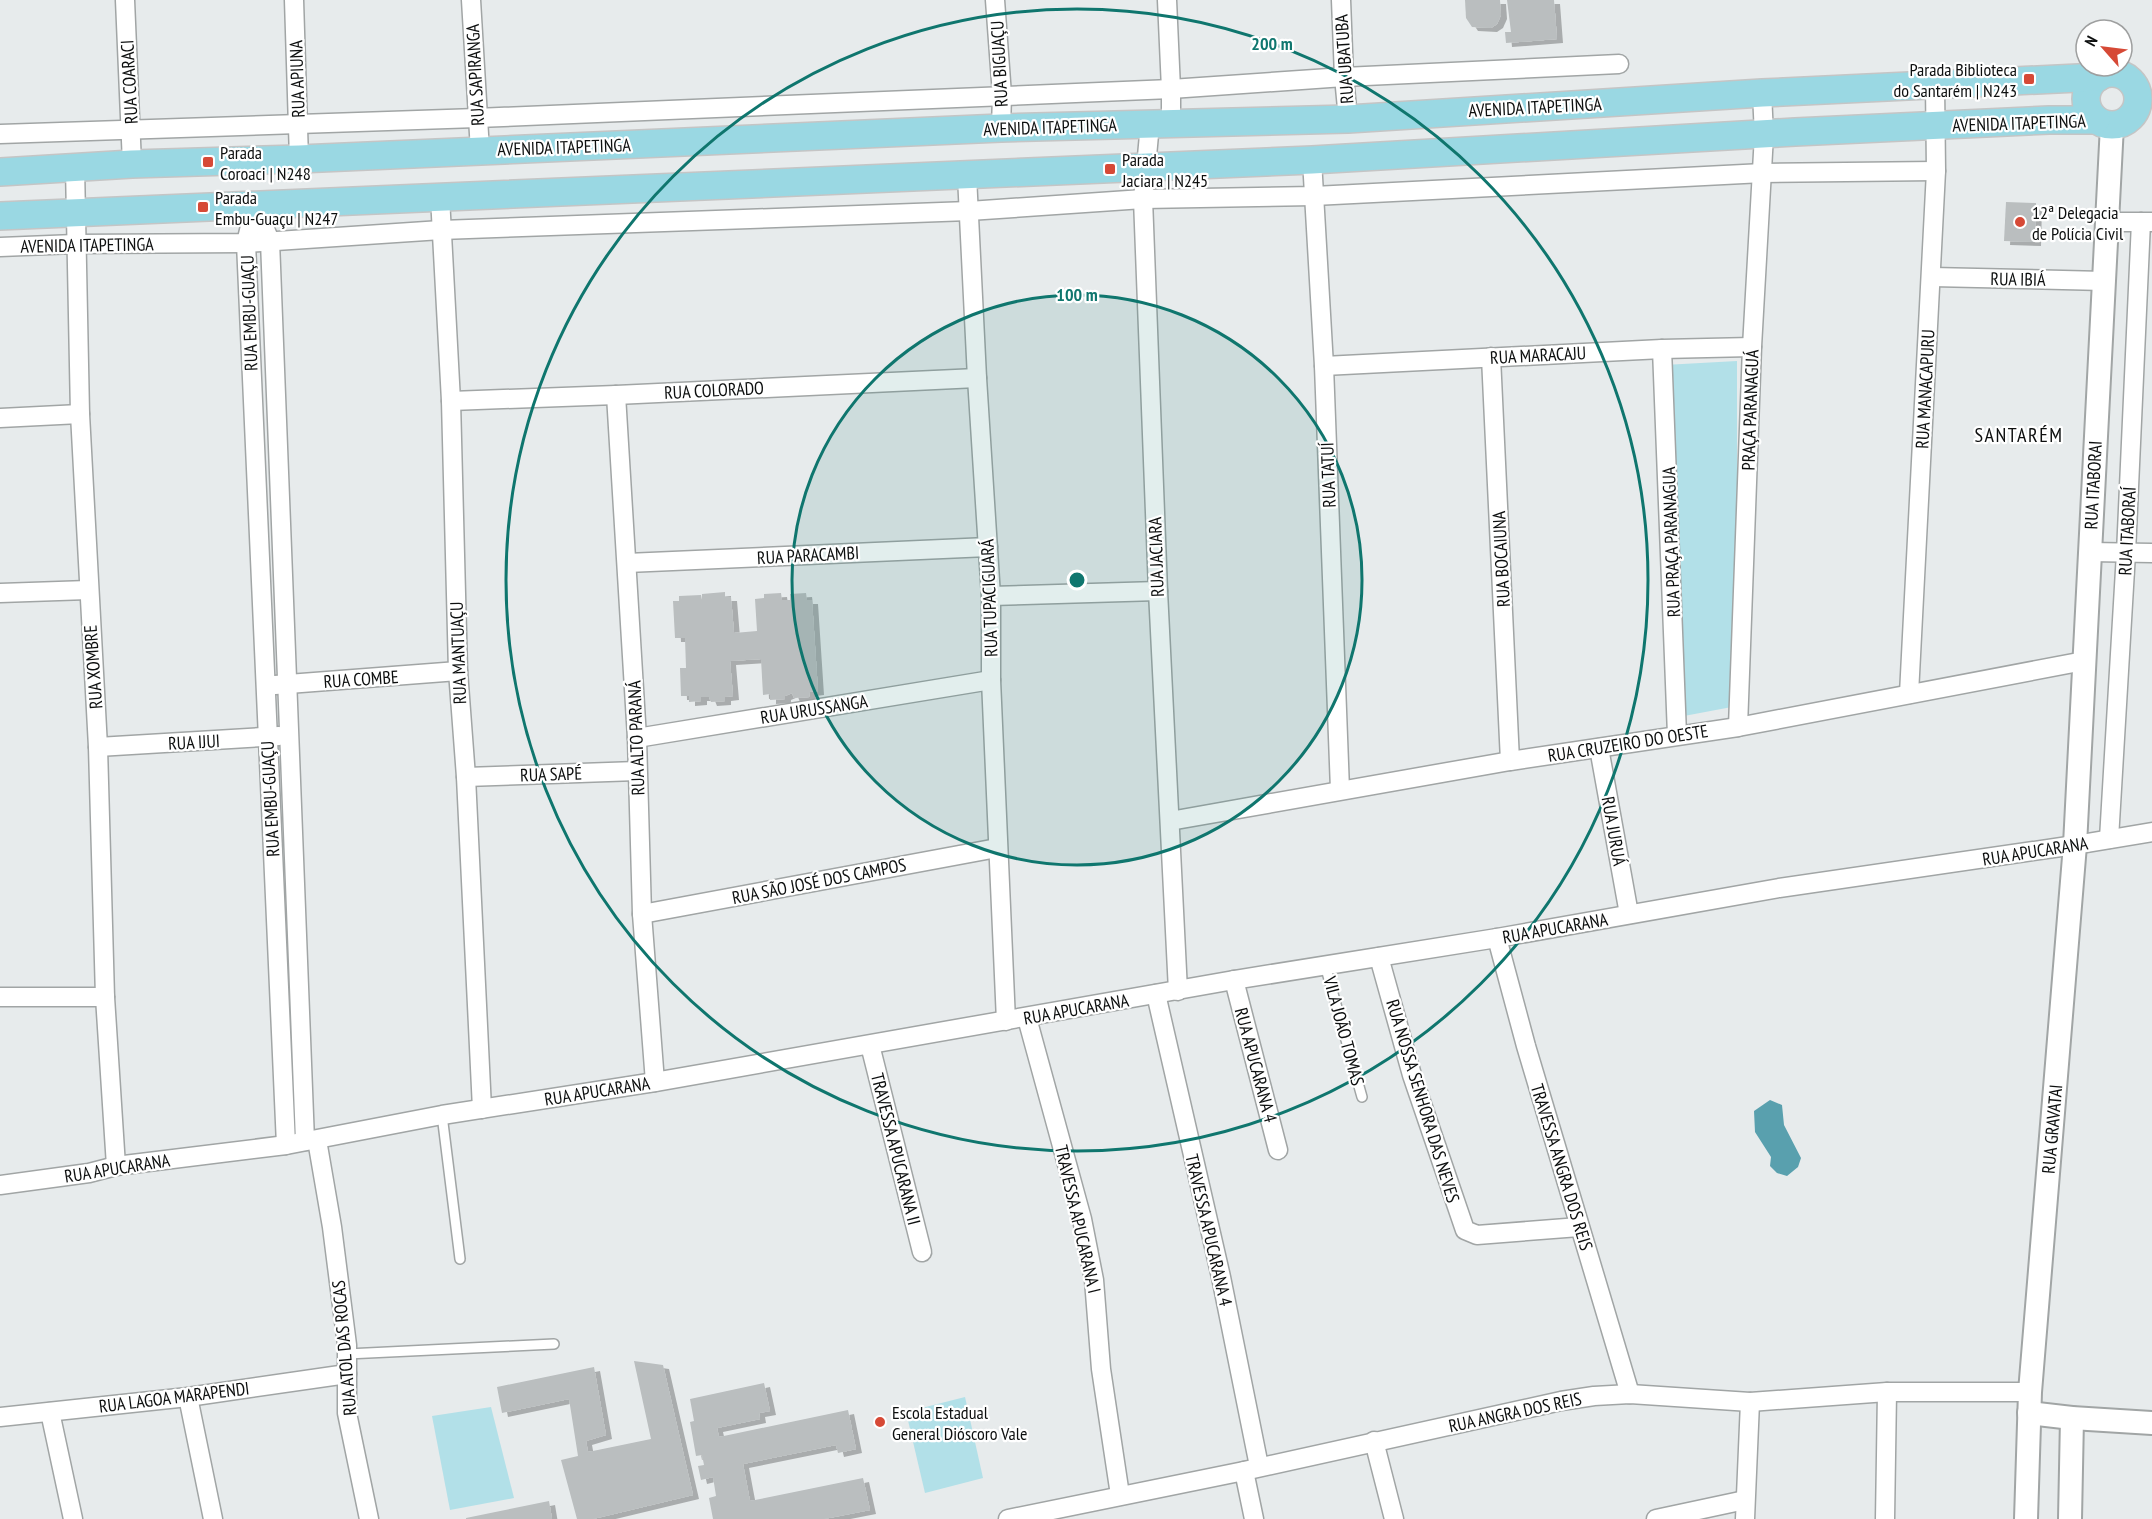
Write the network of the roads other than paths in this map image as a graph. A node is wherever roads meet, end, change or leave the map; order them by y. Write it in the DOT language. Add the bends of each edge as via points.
graph roads {
  1 [pos="124,0"];
  2 [pos="294,0"];
  3 [pos="471,0"];
  4 [pos="995,0"];
  5 [pos="1167,0"];
  6 [pos="1341,0"];
  7 [pos="1619,64"];
  8 [pos="2152,74"];
  9 [pos="2134,75"];
  10 [pos="1344,77"];
  11 [pos="2074,78"];
  12 [pos="2107,78"];
  13 [pos="2119,78"];
  14 [pos="1935,85"];
  15 [pos="1171,89"];
  16 [pos="1762,93"];
  17 [pos="1002,94"];
  18 [pos="477,118"];
  19 [pos="1348,118"];
  20 [pos="2123,118"];
  21 [pos="299,123"];
  22 [pos="1160,124"];
  23 [pos="1936,126"];
  24 [pos="1001,128"];
  25 [pos="131,130"];
  26 [pos="0,134"];
  27 [pos="1764,135"];
  28 [pos="620,145"];
  29 [pos="480,151"];
  30 [pos="299,159"];
  31 [pos="254,160"];
  32 [pos="1312,160"];
  33 [pos="132,164"];
  34 [pos="75,167"];
  35 [pos="1144,167"];
  36 [pos="1936,171"];
  37 [pos="0,172"];
  38 [pos="1763,173"];
  39 [pos="967,176"];
  40 [pos="623,189"];
  41 [pos="1314,196"];
  42 [pos="440,197"];
  43 [pos="1143,199"];
  44 [pos="255,205"];
  45 [pos="969,211"];
  46 [pos="76,213"];
  47 [pos="0,216"];
  48 [pos="2107,222"];
  49 [pos="2147,222"];
  50 [pos="441,230"];
  51 [pos="270,241"];
  52 [pos="246,243"];
  53 [pos="75,244"];
  54 [pos="0,247"];
  55 [pos="1932,277"];
  56 [pos="2104,280"];
  57 [pos="1752,347"];
  58 [pos="1662,349"];
  59 [pos="1491,357"];
  60 [pos="1324,366"];
  61 [pos="977,378"];
  62 [pos="616,395"];
  63 [pos="451,400"];
  64 [pos="80,414"];
  65 [pos="0,418"];
  66 [pos="988,547"];
  67 [pos="2090,552"];
  68 [pos="2126,553"];
  69 [pos="2152,553"];
  70 [pos="627,563"];
  71 [pos="88,590"];
  72 [pos="1158,591"];
  73 [pos="0,593"];
  74 [pos="992,596"];
  75 [pos="2084,661"];
  76 [pos="458,671"];
  77 [pos="991,680"];
  78 [pos="287,684"];
  79 [pos="265,686"];
  80 [pos="1909,694"];
  81 [pos="1738,727"];
  82 [pos="290,735"];
  83 [pos="1677,735"];
  84 [pos="267,736"];
  85 [pos="637,738"];
  86 [pos="98,747"];
  87 [pos="1599,748"];
  88 [pos="1510,761"];
  89 [pos="637,771"];
  90 [pos="466,777"];
  91 [pos="1340,790"];
  92 [pos="1170,821"];
  93 [pos="2152,832"];
  94 [pos="2109,839"];
  95 [pos="2075,845"];
  96 [pos="997,848"];
  97 [pos="642,914"];
  98 [pos="1629,914"];
  99 [pos="1497,938"];
  100 [pos="1379,957"];
  101 [pos="1325,965"];
  102 [pos="1234,980"];
  103 [pos="1178,991"];
  104 [pos="1156,994"];
  105 [pos="0,997"];
  106 [pos="105,997"];
  107 [pos="1027,1018"];
  108 [pos="1006,1022"];
  109 [pos="870,1045"];
  110 [pos="655,1082"];
  111 [pos="1362,1097"];
  112 [pos="483,1108"];
  113 [pos="442,1115"];
  114 [pos="311,1141"];
  115 [pos="286,1145"];
  116 [pos="1278,1150"];
  117 [pos="116,1167"];
  118 [pos="0,1185"];
  119 [pos="1579,1227"];
  120 [pos="922,1252"];
  121 [pos="460,1259"];
  122 [pos="554,1344"];
  123 [pos="347,1354"];
  124 [pos="347,1374"];
  125 [pos="1887,1392"];
  126 [pos="1630,1394"];
  127 [pos="188,1397"];
  128 [pos="1750,1402"];
  129 [pos="2029,1402"];
  130 [pos="50,1412"];
  131 [pos="0,1417"];
  132 [pos="2073,1418"];
  133 [pos="2152,1422"];
  134 [pos="1374,1441"];
  135 [pos="1251,1468"];
  136 [pos="1120,1495"];
  137 [pos="1745,1500"];
  138 [pos="72,1519"];
  139 [pos="213,1519"];
  140 [pos="369,1519"];
  141 [pos="1008,1519"];
  142 [pos="1254,1519"];
  143 [pos="1394,1519"];
  144 [pos="1656,1519"];
  145 [pos="1745,1519"];
  146 [pos="1885,1519"];
  147 [pos="2026,1519"];
  148 [pos="2070,1519"];
  1 -- 25 [label="street, RUA COARACI"];
  2 -- 21 [label="street, RUA APIUNA"];
  3 -- 18 [label="street, RUA SAPIRANGA"];
  4 -- 17 [label="street, RUA BIGUAÇU"];
  5 -- 15 [label="street, RUA JACIARA"];
  6 -- 10 [label="street, RUA UBATUBA"];
  7 -- 10 [label="street, AVENIDA ITAPETINGA"];
  8 -- 9 [label="main road, AVENIDA ITAPETINGA"];
  10 -- 15 [label="street, AVENIDA ITAPETINGA"];
  10 -- 19 [label="street, RUA UBATUBA"];
  11 -- 14 [label="main road, AVENIDA ITAPETINGA"];
  12 -- 20 [label="main road" via="2088,89 2090,114"];
  13 -- 20 [label="main road" via="2130,81 2138,96"];
  14 -- 16 [label="main road, AVENIDA ITAPETINGA"];
  14 -- 23 [label="street, RUA MANACAPURU"];
  15 -- 17 [label="street, AVENIDA ITAPETINGA"];
  15 -- 22 [label="street, RUA JACIARA"];
  16 -- 19 [label="main road, AVENIDA ITAPETINGA"];
  16 -- 27 [label="street, PRAÇA PARANAGUÁ"];
  17 -- 18 [label="street, AVENIDA ITAPETINGA"];
  17 -- 24 [label="street, RUA BIGUAÇU"];
  18 -- 21 [label="street, AVENIDA ITAPETINGA"];
  18 -- 29 [label="street, RUA SAPIRANGA"];
  19 -- 22 [label="main road, AVENIDA ITAPETINGA"];
  20 -- 23 [label="main road, AVENIDA ITAPETINGA"];
  20 -- 48 [label="street, RUA ITABORAI"];
  21 -- 25 [label="street, AVENIDA ITAPETINGA"];
  21 -- 30 [label="street, RUA APIUNA"];
  22 -- 24 [label="main road, AVENIDA ITAPETINGA"];
  22 -- 35 [label="street, RUA JACIARA"];
  23 -- 27 [label="main road, AVENIDA ITAPETINGA"];
  23 -- 36 [label="street, RUA MANACAPURU"];
  24 -- 28 [label="main road, AVENIDA ITAPETINGA"];
  25 -- 26 [label="street, AVENIDA ITAPETINGA"];
  25 -- 33 [label="street, RUA COARACI"];
  27 -- 32 [label="main road, AVENIDA ITAPETINGA"];
  27 -- 38 [label="street, PRAÇA PARANAGUÁ"];
  28 -- 29 [label="main road, AVENIDA ITAPETINGA"];
  28 -- 40 [label="main road"];
  29 -- 30 [label="main road, AVENIDA ITAPETINGA"];
  30 -- 31 [label="main road, AVENIDA ITAPETINGA"];
  31 -- 33 [label="main road, AVENIDA ITAPETINGA"];
  31 -- 44 [label="main road"];
  32 -- 35 [label="main road, AVENIDA ITAPETINGA"];
  32 -- 41 [label="street, RUA TATUÍ"];
  33 -- 34 [label="main road, AVENIDA ITAPETINGA"];
  34 -- 37 [label="main road, AVENIDA ITAPETINGA"];
  34 -- 46 [label="street, RUA XOMBRE"];
  35 -- 39 [label="main road, AVENIDA ITAPETINGA"];
  35 -- 43 [label="street, RUA JACIARA"];
  36 -- 38 [label="street, AVENIDA ITAPETINGA"];
  36 -- 55 [label="street, RUA MANACAPURU"];
  38 -- 41 [label="street, AVENIDA ITAPETINGA"];
  38 -- 57 [label="street, PRAÇA PARANAGUÁ"];
  39 -- 40 [label="main road, AVENIDA ITAPETINGA"];
  39 -- 45 [label="street, RUA TUPACIGUARÁ"];
  40 -- 42 [label="main road, AVENIDA ITAPETINGA"];
  41 -- 43 [label="street, AVENIDA ITAPETINGA"];
  41 -- 60 [label="street, RUA TATUÍ"];
  42 -- 44 [label="main road, AVENIDA ITAPETINGA"];
  42 -- 50 [label="street, RUA MANTUAÇU"];
  43 -- 45 [label="street, AVENIDA ITAPETINGA"];
  43 -- 72 [label="street, RUA JACIARA"];
  44 -- 46 [label="main road, AVENIDA ITAPETINGA"];
  44 -- 51 [label="street, RUA EMBU-GUAÇU"];
  44 -- 52 [label="street, RUA EMBU-GUAÇU"];
  45 -- 50 [label="street, AVENIDA ITAPETINGA"];
  45 -- 61 [label="street, RUA TUPACIGUARÁ"];
  46 -- 47 [label="main road, AVENIDA ITAPETINGA"];
  46 -- 53 [label="street, RUA XOMBRE"];
  48 -- 49 [label="street"];
  48 -- 56 [label="street, RUA ITABORAI"];
  49 -- 68 [label="street, RUA ITABORAÍ"];
  50 -- 51 [label="street, AVENIDA ITAPETINGA"];
  50 -- 63 [label="street, RUA MANTUAÇU"];
  51 -- 52 [label="street, AVENIDA ITAPETINGA"];
  51 -- 78 [label="street, RUA EMBU-GUAÇU"];
  52 -- 53 [label="street, AVENIDA ITAPETINGA"];
  52 -- 79 [label="street, RUA EMBU-GUAÇU"];
  53 -- 54 [label="street, AVENIDA ITAPETINGA"];
  53 -- 64 [label="street, RUA XOMBRE"];
  55 -- 56 [label="street, RUA IBIÁ"];
  55 -- 80 [label="street, RUA MANACAPURU"];
  56 -- 67 [label="street, RUA ITABORAI"];
  57 -- 58 [label="street, RUA MARACAJU"];
  57 -- 81 [label="street, PRAÇA PARANAGUÁ"];
  58 -- 59 [label="street, RUA MARACAJU"];
  58 -- 83 [label="street, RUA PRAÇA PARANAGUA"];
  59 -- 60 [label="street, RUA MARACAJU"];
  59 -- 88 [label="street, RUA BOCAIUNA"];
  60 -- 91 [label="street, RUA TATUÍ"];
  61 -- 62 [label="street, RUA COLORADO"];
  61 -- 66 [label="street, RUA TUPACIGUARÁ"];
  62 -- 63 [label="street, RUA COLORADO"];
  62 -- 70 [label="street, RUA ALTO PARANÁ"];
  63 -- 76 [label="street, RUA MANTUAÇU"];
  64 -- 65 [label="street"];
  64 -- 71 [label="street, RUA XOMBRE"];
  66 -- 70 [label="street, RUA PARACAMBI"];
  66 -- 74 [label="street, RUA TUPACIGUARÁ"];
  67 -- 68 [label="street"];
  67 -- 75 [label="street, RUA ITABORAI"];
  68 -- 69 [label="street"];
  68 -- 94 [label="street, RUA ITABORAÍ"];
  70 -- 85 [label="street, RUA ALTO PARANÁ"];
  71 -- 73 [label="street"];
  71 -- 86 [label="street, RUA XOMBRE"];
  72 -- 74 [label="street"];
  72 -- 92 [label="street, RUA JACIARA"];
  74 -- 77 [label="street, RUA TUPACIGUARÁ"];
  75 -- 80 [label="street, RUA CRUZEIRO DO OESTE"];
  75 -- 95 [label="street, RUA ITABORAI"];
  76 -- 78 [label="street, RUA COMBE"];
  76 -- 90 [label="street, RUA MANTUAÇU"];
  77 -- 85 [label="street, RUA URUSSANGA"];
  77 -- 96 [label="street, RUA TUPACIGUARÁ"];
  78 -- 79 [label="street, RUA COMBE"];
  78 -- 82 [label="street, RUA EMBU-GUAÇU"];
  79 -- 84 [label="street, RUA EMBU-GUAÇU"];
  80 -- 81 [label="street, RUA CRUZEIRO DO OESTE"];
  81 -- 83 [label="street, RUA CRUZEIRO DO OESTE"];
  82 -- 84 [label="street, RUA IJUI"];
  82 -- 114 [label="street, RUA EMBU-GUAÇU"];
  83 -- 87 [label="street, RUA CRUZEIRO DO OESTE"];
  84 -- 86 [label="street, RUA IJUI"];
  84 -- 115 [label="street, RUA EMBU-GUAÇU"];
  85 -- 89 [label="street, RUA ALTO PARANÁ"];
  86 -- 106 [label="street, RUA XOMBRE"];
  87 -- 88 [label="street, RUA CRUZEIRO DO OESTE"];
  87 -- 98 [label="street, RUA JURUÁ"];
  88 -- 91 [label="street, RUA CRUZEIRO DO OESTE"];
  89 -- 90 [label="street, RUA SAPÉ"];
  89 -- 97 [label="street, RUA ALTO PARANÁ"];
  90 -- 112 [label="street, RUA MANTUAÇU"];
  91 -- 92 [label="street, RUA CRUZEIRO DO OESTE"];
  92 -- 103 [label="street, RUA JACIARA"];
  93 -- 94 [label="street, RUA APUCARANA"];
  94 -- 95 [label="street, RUA APUCARANA"];
  95 -- 98 [label="street, RUA APUCARANA"];
  95 -- 129 [label="street, RUA GRAVATAI"];
  96 -- 97 [label="street, RUA SÃO JOSÉ DOS CAMPOS"];
  96 -- 108 [label="street, RUA TUPACIGUARÁ"];
  97 -- 110 [label="street, RUA ALTO PARANÁ"];
  98 -- 99 [label="street, RUA APUCARANA"];
  99 -- 100 [label="street, RUA APUCARANA"];
  99 -- 119 [label="street, TRAVESSA ANGRA DOS REIS"];
  100 -- 101 [label="street, RUA APUCARANA"];
  100 -- 119 [label="street, RUA NOSSA SENHORA DAS NEVES" via="1412,1075 1462,1226 1477,1235"];
  101 -- 102 [label="street, RUA APUCARANA"];
  101 -- 111 [label="lane, VILA JOÃO TOMAS"];
  102 -- 103 [label="street, RUA APUCARANA"];
  102 -- 116 [label="street, RUA APUCARANA 4"];
  103 -- 104 [label="street, RUA APUCARANA"];
  104 -- 107 [label="street, RUA APUCARANA"];
  104 -- 135 [label="street, TRAVESSA APUCARANA 4" via="1221,1277"];
  105 -- 106 [label="street"];
  106 -- 117 [label="street, RUA XOMBRE"];
  107 -- 108 [label="street, RUA APUCARANA"];
  107 -- 136 [label="street, TRAVESSA APUCARANA I" via="1082,1219 1094,1280 1101,1368"];
  108 -- 109 [label="street, RUA APUCARANA"];
  109 -- 110 [label="street, RUA APUCARANA"];
  109 -- 120 [label="street, TRAVESSA APUCARANA II"];
  110 -- 112 [label="street, RUA APUCARANA"];
  112 -- 113 [label="street, RUA APUCARANA"];
  113 -- 114 [label="street, RUA APUCARANA"];
  113 -- 121 [label="lane"];
  114 -- 115 [label="street, RUA APUCARANA"];
  114 -- 123 [label="street, RUA ATOL DAS ROCAS" via="332,1227"];
  115 -- 117 [label="street, RUA APUCARANA"];
  117 -- 118 [label="street, RUA APUCARANA"];
  119 -- 126 [label="street, TRAVESSA ANGRA DOS REIS"];
  122 -- 123 [label="lane"];
  123 -- 124 [label="street, RUA ATOL DAS ROCAS"];
  124 -- 127 [label="street, RUA LAGOA MARAPENDI"];
  124 -- 140 [label="street, RUA ATOL DAS ROCAS" via="347,1413"];
  125 -- 128 [label="street, RUA ANGRA DOS REIS"];
  125 -- 129 [label="street, RUA ANGRA DOS REIS"];
  125 -- 146 [label="street"];
  126 -- 128 [label="street, RUA ANGRA DOS REIS"];
  126 -- 134 [label="street, RUA ANGRA DOS REIS" via="1561,1401"];
  127 -- 130 [label="street, RUA LAGOA MARAPENDI"];
  127 -- 139 [label="street"];
  128 -- 137 [label="street"];
  129 -- 132 [label="street"];
  129 -- 147 [label="street, RUA GRAVATAI"];
  130 -- 131 [label="street, RUA LAGOA MARAPENDI"];
  130 -- 138 [label="street"];
  132 -- 133 [label="street"];
  132 -- 148 [label="street"];
  134 -- 135 [label="street, RUA ANGRA DOS REIS"];
  134 -- 143 [label="street"];
  135 -- 136 [label="street, RUA ANGRA DOS REIS"];
  135 -- 142 [label="street, TRAVESSA APUCARANA 4"];
  136 -- 141 [label="street, RUA ANGRA DOS REIS"];
  137 -- 144 [label="street"];
  137 -- 145 [label="street"];
}
